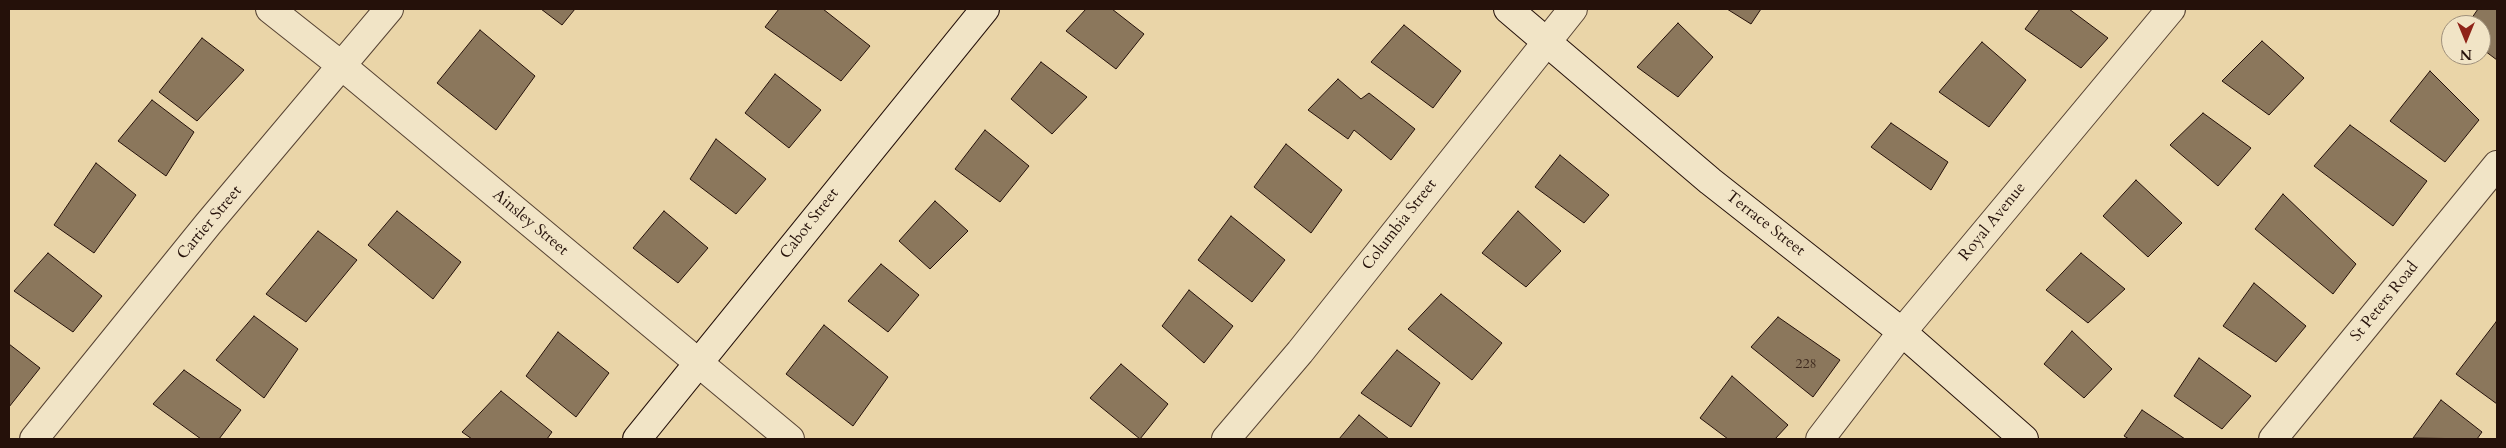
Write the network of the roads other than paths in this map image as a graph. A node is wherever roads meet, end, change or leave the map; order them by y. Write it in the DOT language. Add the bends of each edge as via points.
graph roads {
  1 [pos="270,9"];
  2 [pos="389,9"];
  3 [pos="985,9"];
  4 [pos="1508,9"];
  5 [pos="1573,9"];
  6 [pos="2171,9"];
  7 [pos="1546,40"];
  8 [pos="342,66"];
  9 [pos="2497,165"];
  10 [pos="1902,332"];
  11 [pos="698,364"];
  12 [pos="34,439"];
  13 [pos="637,439"];
  14 [pos="790,439"];
  15 [pos="1226,439"];
  16 [pos="1820,439"];
  17 [pos="2024,439"];
  18 [pos="2273,439"];
  1 -- 8 [label="street, Ainsley Street"];
  2 -- 8 [label="street, Cartier Street"];
  3 -- 11 [label="street, Cabot Street"];
  4 -- 7 [label="street, Terrace Street"];
  5 -- 7 [label="street, Columbia Street"];
  6 -- 10 [label="street, Royal Avenue"];
  7 -- 10 [label="street, Terrace Street" via="1710,181"];
  7 -- 15 [label="street, Columbia Street" via="1306,344"];
  8 -- 11 [label="street, Ainsley Street"];
  8 -- 12 [label="street, Cartier Street" via="208,224"];
  9 -- 18 [label="street, St Peters Road"];
  10 -- 16 [label="street, Royal Avenue"];
  10 -- 17 [label="street, Terrace Street"];
  11 -- 13 [label="street, Cabot Street"];
  11 -- 14 [label="street, Ainsley Street"];
}
